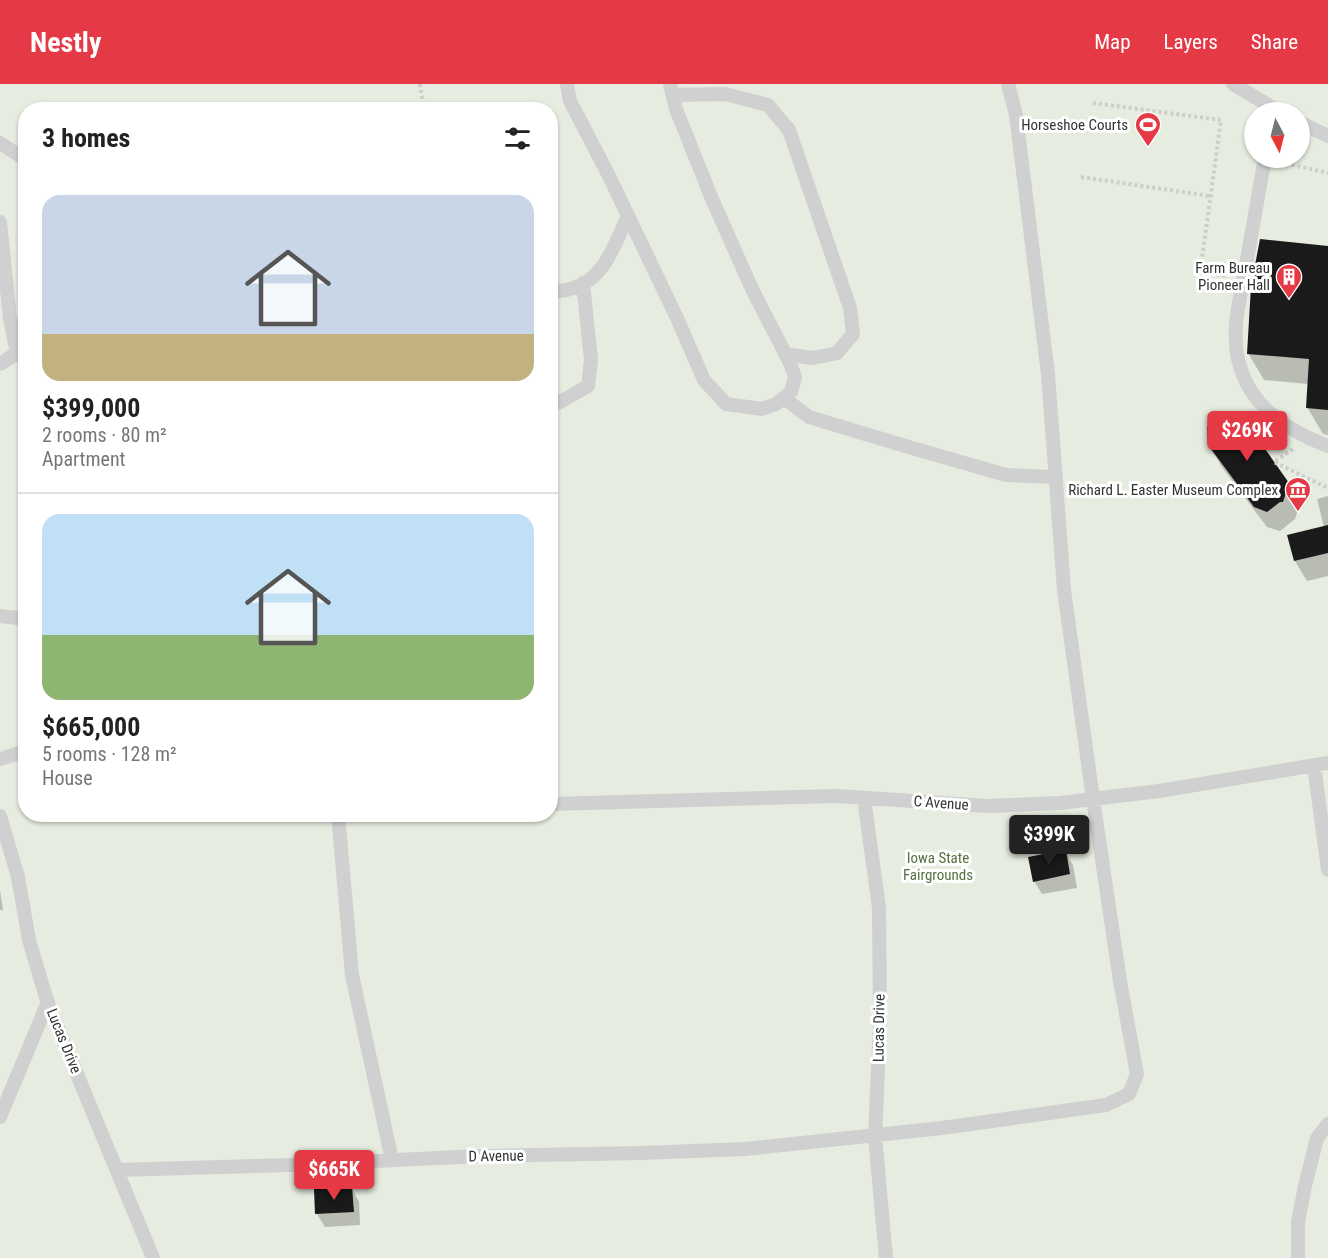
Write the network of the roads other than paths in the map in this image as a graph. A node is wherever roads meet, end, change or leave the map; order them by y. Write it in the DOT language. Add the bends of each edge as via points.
graph roads {
  1 [pos="567,84"];
  2 [pos="1008,84"];
  3 [pos="1233,84"];
  4 [pos="671,90"];
  5 [pos="1261,102"];
  6 [pos="1310,127"];
  7 [pos="1328,136"];
  8 [pos="0,143"];
  9 [pos="18,155"];
  10 [pos="1263,168"];
  11 [pos="628,216"];
  12 [pos="0,222"];
  13 [pos="583,283"];
  14 [pos="558,291"];
  15 [pos="18,346"];
  16 [pos="785,354"];
  17 [pos="18,357"];
  18 [pos="0,364"];
  19 [pos="784,398"];
  20 [pos="558,402"];
  21 [pos="1328,446"];
  22 [pos="1055,477"];
  23 [pos="0,616"];
  24 [pos="18,618"];
  25 [pos="18,753"];
  26 [pos="0,759"];
  27 [pos="1321,764"];
  28 [pos="864,798"];
  29 [pos="1093,799"];
  30 [pos="558,804"];
  31 [pos="0,816"];
  32 [pos="339,822"];
  33 [pos="1328,870"];
  34 [pos="48,1002"];
  35 [pos="0,1117"];
  36 [pos="1328,1124"];
  37 [pos="875,1136"];
  38 [pos="392,1160"];
  39 [pos="117,1170"];
  40 [pos="153,1258"];
  41 [pos="886,1258"];
  42 [pos="1298,1258"];
  1 -- 11 [label="lane" via="570,101"];
  2 -- 22 [label="lane, D Avenue" via="1026,188 1048,374"];
  3 -- 5 [label="lane"];
  4 -- 16 [label="lane" via="716,209"];
  4 -- 16 [label="lane" via="725,94 768,105 789,130 850,308 853,334 837,354 813,358"];
  6 -- 7 [label="lane"];
  8 -- 9 [label="lane"];
  10 -- 21 [label="lane" via="1236,326 1237,356 1247,387 1267,412 1284,425"];
  11 -- 13 [label="lane" via="605,264"];
  11 -- 19 [label="lane" via="704,380 726,404 762,409"];
  12 -- 15 [label="lane" via="10,319"];
  13 -- 14 [label="lane"];
  13 -- 20 [label="lane" via="591,360 588,386"];
  16 -- 19 [label="lane" via="795,378 791,392"];
  17 -- 18 [label="lane"];
  19 -- 22 [label="lane" via="809,417 912,448 1006,475"];
  22 -- 29 [label="lane, D Avenue" via="1064,590"];
  23 -- 24 [label="lane"];
  25 -- 26 [label="lane"];
  27 -- 29 [label="lane, C Avenue"];
  27 -- 33 [label="lane"];
  28 -- 29 [label="lane, C Avenue" via="988,806"];
  28 -- 30 [label="lane, C Avenue"];
  28 -- 37 [label="lane, Lucas Drive" via="879,908"];
  29 -- 37 [label="lane, D Avenue" via="1137,1074 1129,1094 1106,1105"];
  31 -- 34 [label="lane, Lucas Drive"];
  32 -- 38 [label="lane" via="352,975"];
  34 -- 35 [label="lane"];
  34 -- 39 [label="lane, Lucas Drive"];
  36 -- 42 [label="lane" via="1317,1138 1305,1186 1298,1222"];
  37 -- 38 [label="lane, D Avenue" via="745,1149"];
  37 -- 41 [label="lane, Lucas Drive"];
  38 -- 39 [label="lane, D Avenue"];
  39 -- 40 [label="lane, Lucas Drive"];
}
